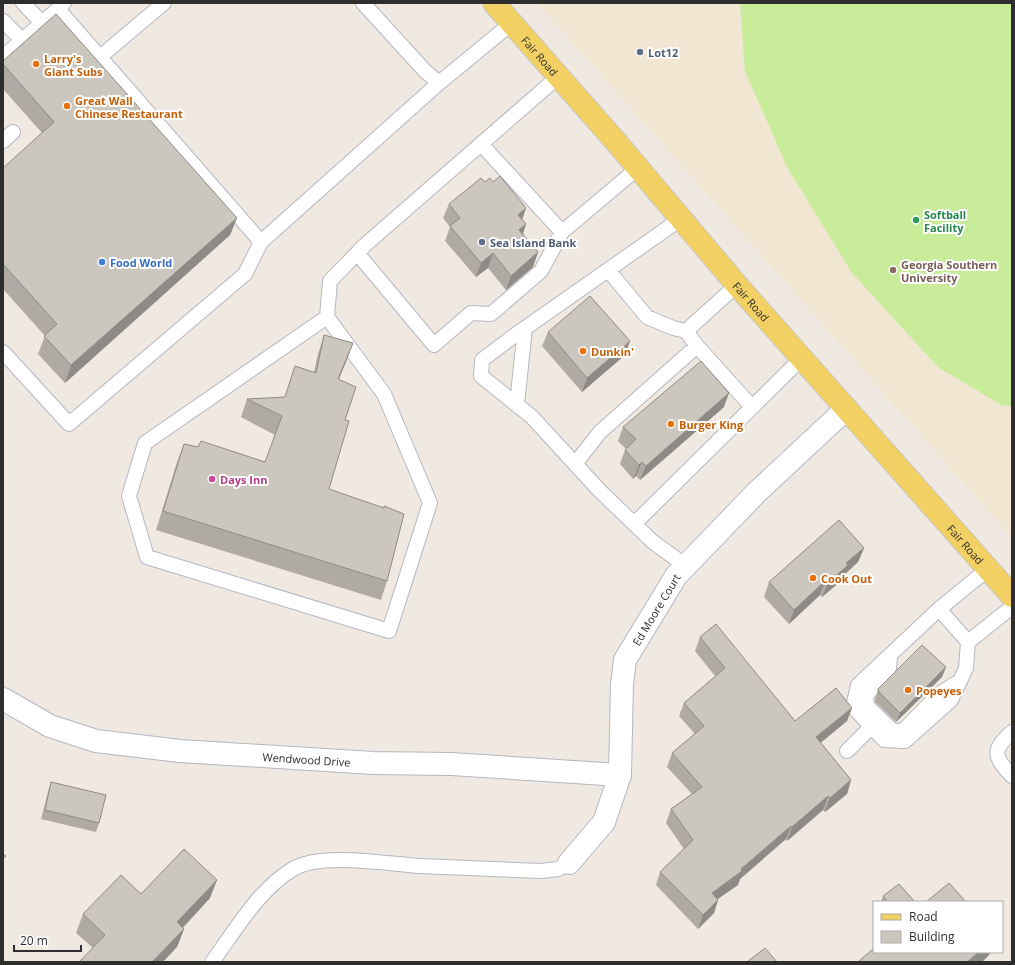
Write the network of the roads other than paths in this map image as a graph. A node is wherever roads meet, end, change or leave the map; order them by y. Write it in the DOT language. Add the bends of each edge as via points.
graph roads {
  1 [pos="23,3"];
  2 [pos="164,3"];
  3 [pos="363,3"];
  4 [pos="494,3"];
  5 [pos="61,6"];
  6 [pos="3,20"];
  7 [pos="42,22"];
  8 [pos="512,24"];
  9 [pos="22,40"];
  10 [pos="3,57"];
  11 [pos="100,57"];
  12 [pos="559,76"];
  13 [pos="439,83"];
  14 [pos="481,144"];
  15 [pos="638,168"];
  16 [pos="682,218"];
  17 [pos="562,232"];
  18 [pos="261,242"];
  19 [pos="358,253"];
  20 [pos="608,270"];
  21 [pos="737,285"];
  22 [pos="327,317"];
  23 [pos="525,328"];
  24 [pos="686,331"];
  25 [pos="697,346"];
  26 [pos="3,352"];
  27 [pos="802,358"];
  28 [pos="517,404"];
  29 [pos="752,408"];
  30 [pos="846,409"];
  31 [pos="575,464"];
  32 [pos="634,524"];
  33 [pos="686,566"];
  34 [pos="988,569"];
  35 [pos="1012,596"];
  36 [pos="1012,607"];
  37 [pos="939,610"];
  38 [pos="968,642"];
  39 [pos="890,655"];
  40 [pos="960,681"];
  41 [pos="4,701"];
  42 [pos="872,726"];
  43 [pos="1012,732"];
  44 [pos="847,751"];
  45 [pos="620,775"];
  46 [pos="1012,776"];
  47 [pos="569,863"];
  48 [pos="212,962"];
  1 -- 7 [label="lane"];
  2 -- 11 [label="lane"];
  3 -- 13 [label="lane"];
  4 -- 8 [label="main road, Fair Road"];
  5 -- 7 [label="lane"];
  5 -- 11 [label="lane"];
  6 -- 9 [label="lane"];
  7 -- 9 [label="lane"];
  8 -- 12 [label="main road, Fair Road"];
  8 -- 13 [label="lane"];
  9 -- 10 [label="lane"];
  11 -- 18 [label="lane"];
  12 -- 14 [label="lane"];
  12 -- 15 [label="main road, Fair Road"];
  13 -- 18 [label="lane"];
  14 -- 17 [label="lane"];
  14 -- 19 [label="lane"];
  15 -- 16 [label="main road, Fair Road"];
  15 -- 17 [label="lane"];
  16 -- 20 [label="lane"];
  16 -- 21 [label="main road, Fair Road"];
  17 -- 19 [label="lane" via="541,271 491,314 471,313 434,345"];
  18 -- 26 [label="lane" via="245,274 69,424"];
  19 -- 22 [label="lane" via="330,281"];
  20 -- 23 [label="lane"];
  20 -- 24 [label="lane" via="647,317"];
  21 -- 24 [label="lane"];
  21 -- 27 [label="main road, Fair Road"];
  22 -- 22 [label="lane" via="145,443 129,496 147,557 389,631 430,503 384,394"];
  23 -- 28 [label="lane"];
  23 -- 28 [label="lane" via="482,360 481,376"];
  24 -- 25 [label="lane"];
  25 -- 29 [label="lane"];
  25 -- 31 [label="lane" via="600,432"];
  27 -- 29 [label="lane"];
  27 -- 30 [label="main road, Fair Road"];
  28 -- 31 [label="lane"];
  29 -- 32 [label="lane"];
  30 -- 33 [label="street, Ed Moore Court" via="757,492"];
  30 -- 34 [label="main road, Fair Road"];
  31 -- 32 [label="lane"];
  32 -- 33 [label="lane" via="653,542"];
  33 -- 45 [label="street, Ed Moore Court" via="676,576 625,660"];
  34 -- 35 [label="main road, Fair Road"];
  34 -- 37 [label="lane"];
  36 -- 38 [label="lane"];
  37 -- 38 [label="lane"];
  37 -- 39 [label="lane"];
  38 -- 40 [label="lane" via="966,668"];
  39 -- 40 [label="lane" via="889,668 866,696 867,706 893,731 903,731 940,694"];
  39 -- 42 [label="lane" via="858,685 853,707"];
  40 -- 42 [label="lane" via="951,700 906,741 884,740"];
  41 -- 45 [label="street, Wendwood Drive" via="50,726 96,741 180,751"];
  42 -- 44 [label="lane"];
  43 -- 46 [label="lane" via="1003,740 997,751 998,762"];
  45 -- 47 [label="street, Ed Moore Court" via="604,822"];
  47 -- 48 [label="lane" via="558,869 541,870 344,860 314,862 295,868 278,879 257,902"];
}
